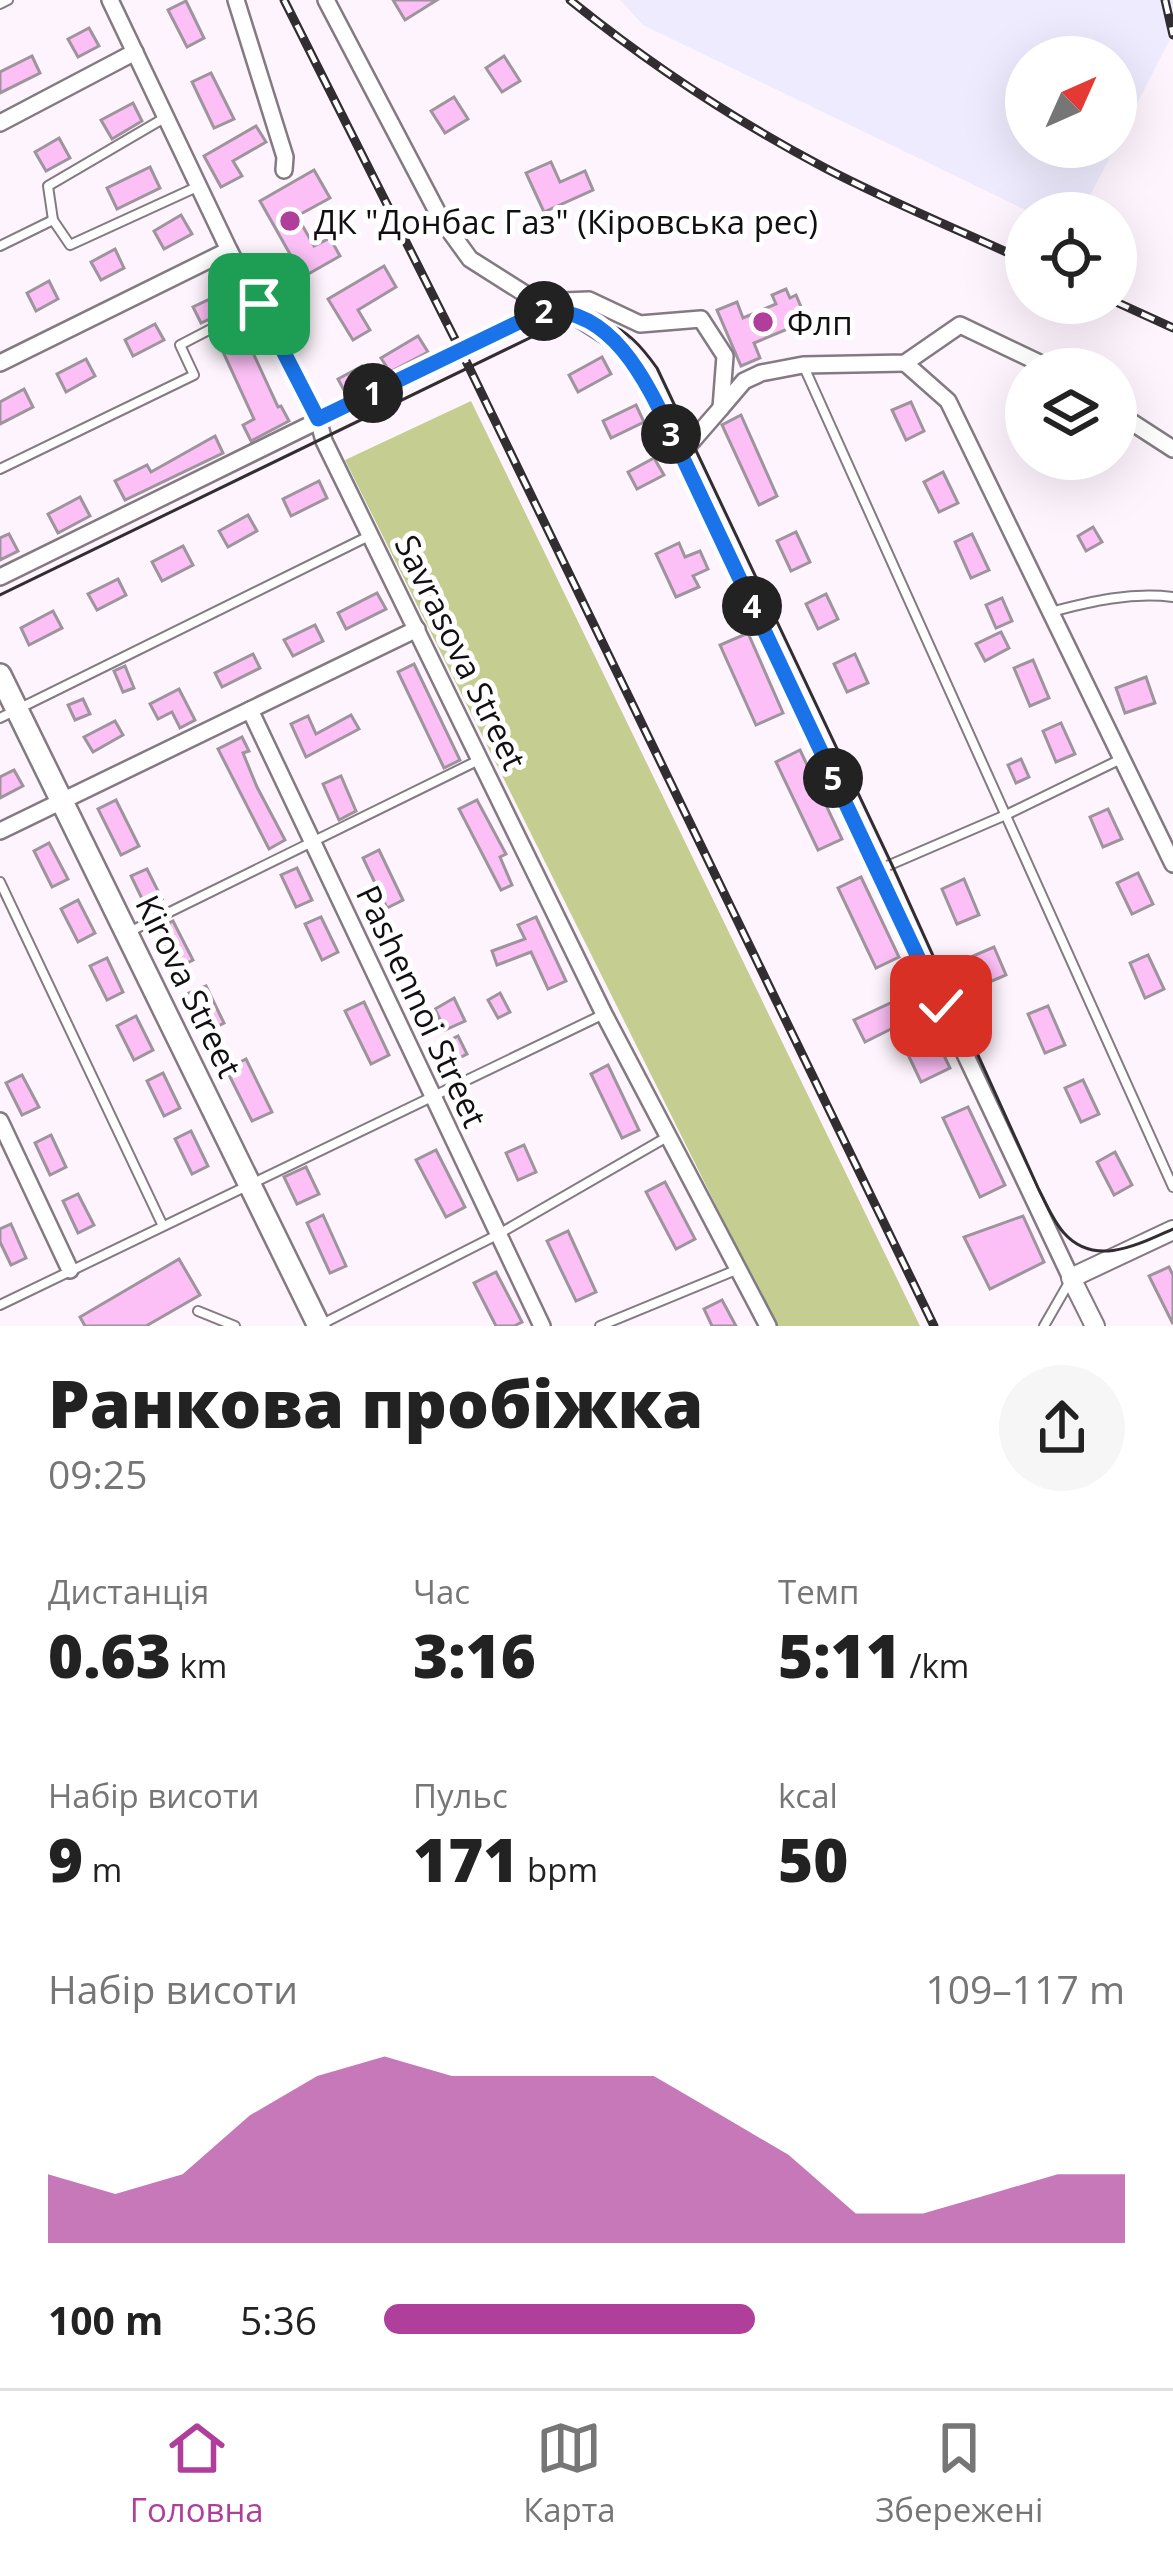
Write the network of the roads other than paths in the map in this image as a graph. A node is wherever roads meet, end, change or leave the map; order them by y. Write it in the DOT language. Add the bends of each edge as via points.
graph roads {
  1 [pos="8,0"];
  2 [pos="110,0"];
  3 [pos="236,0"];
  4 [pos="326,0"];
  5 [pos="0,4"];
  6 [pos="135,52"];
  7 [pos="166,117"];
  8 [pos="0,123"];
  9 [pos="284,170"];
  10 [pos="199,186"];
  11 [pos="53,220"];
  12 [pos="0,246"];
  13 [pos="230,250"];
  14 [pos="259,304"];
  15 [pos="1008,348"];
  16 [pos="0,363"];
  17 [pos="905,363"];
  18 [pos="803,365"];
  19 [pos="721,408"];
  20 [pos="318,419"];
  21 [pos="1137,426"];
  22 [pos="1173,449"];
  23 [pos="681,454"];
  24 [pos="0,470"];
  25 [pos="371,536"];
  26 [pos="0,577"];
  27 [pos="1173,596"];
  28 [pos="1051,613"];
  29 [pos="417,629"];
  30 [pos="0,675"];
  31 [pos="250,710"];
  32 [pos="9,714"];
  33 [pos="1122,758"];
  34 [pos="481,759"];
  35 [pos="62,801"];
  36 [pos="1008,814"];
  37 [pos="0,830"];
  38 [pos="313,844"];
  39 [pos="1173,864"];
  40 [pos="876,870"];
  41 [pos="0,881"];
  42 [pos="128,933"];
  43 [pos="604,1014"];
  44 [pos="430,1095"];
  45 [pos="0,1121"];
  46 [pos="667,1137"];
  47 [pos="248,1183"];
  48 [pos="1173,1186"];
  49 [pos="162,1224"];
  50 [pos="1173,1230"];
  51 [pos="497,1234"];
  52 [pos="737,1269"];
  53 [pos="70,1270"];
  54 [pos="1072,1278"];
  55 [pos="0,1305"];
  56 [pos="198,1311"];
  57 [pos="235,1326"];
  58 [pos="319,1326"];
  59 [pos="542,1326"];
  60 [pos="600,1326"];
  61 [pos="768,1326"];
  62 [pos="1044,1326"];
  63 [pos="1095,1326"];
  1 -- 5 [label="lane"];
  2 -- 6 [label="street, Savrasova Street"];
  3 -- 9 [label="street"];
  4 -- 19 [label="street" via="470,259 538,302 589,300 640,324 701,319 725,356"];
  6 -- 7 [label="street, Savrasova Street"];
  6 -- 8 [label="street"];
  7 -- 10 [label="street, Savrasova Street"];
  7 -- 11 [label="lane" via="48,186"];
  10 -- 11 [label="lane" via="70,245"];
  10 -- 13 [label="street, Savrasova Street"];
  11 -- 12 [label="lane"];
  13 -- 14 [label="street, Savrasova Street"];
  13 -- 16 [label="street"];
  14 -- 20 [label="street, Savrasova Street"];
  14 -- 24 [label="lane" via="181,345 194,375"];
  15 -- 17 [label="street" via="960,325"];
  17 -- 18 [label="street"];
  17 -- 28 [label="street" via="948,401"];
  18 -- 19 [label="street" via="744,381"];
  18 -- 36 [label="lane"];
  19 -- 23 [label="street"];
  20 -- 23 [label="street" via="542,311 561,310 622,346"];
  20 -- 25 [label="street, Savrasova Street"];
  20 -- 26 [label="street"];
  21 -- 22 [label="street"];
  23 -- 40 [label="street"];
  25 -- 29 [label="street, Savrasova Street"];
  25 -- 32 [label="lane"];
  27 -- 28 [label="lane" via="1098,599"];
  28 -- 33 [label="street"];
  29 -- 31 [label="street"];
  29 -- 34 [label="street, Savrasova Street"];
  30 -- 32 [label="main road, Kirova Street"];
  31 -- 35 [label="street"];
  31 -- 38 [label="street, Pashennoi Street"];
  32 -- 35 [label="main road, Kirova Street"];
  33 -- 36 [label="lane"];
  33 -- 39 [label="street"];
  34 -- 38 [label="lane"];
  34 -- 43 [label="street, Savrasova Street"];
  35 -- 37 [label="street"];
  35 -- 42 [label="main road, Kirova Street"];
  36 -- 40 [label="lane"];
  36 -- 48 [label="lane"];
  38 -- 42 [label="lane"];
  38 -- 44 [label="street, Pashennoi Street"];
  40 -- 54 [label="street"];
  41 -- 49 [label="lane"];
  42 -- 47 [label="main road, Kirova Street"];
  43 -- 44 [label="lane"];
  43 -- 46 [label="street, Savrasova Street"];
  44 -- 47 [label="lane"];
  44 -- 51 [label="street, Pashennoi Street"];
  45 -- 53 [label="street"];
  46 -- 51 [label="lane"];
  46 -- 52 [label="street, Savrasova Street"];
  47 -- 49 [label="lane"];
  47 -- 58 [label="main road, Kirova Street"];
  49 -- 53 [label="lane"];
  50 -- 54 [label="street"];
  51 -- 58 [label="lane"];
  51 -- 59 [label="street, Pashennoi Street"];
  52 -- 60 [label="lane"];
  52 -- 61 [label="street, Savrasova Street"];
  53 -- 55 [label="lane"];
  54 -- 62 [label="lane"];
  54 -- 63 [label="street"];
  56 -- 57 [label="lane"];
}
